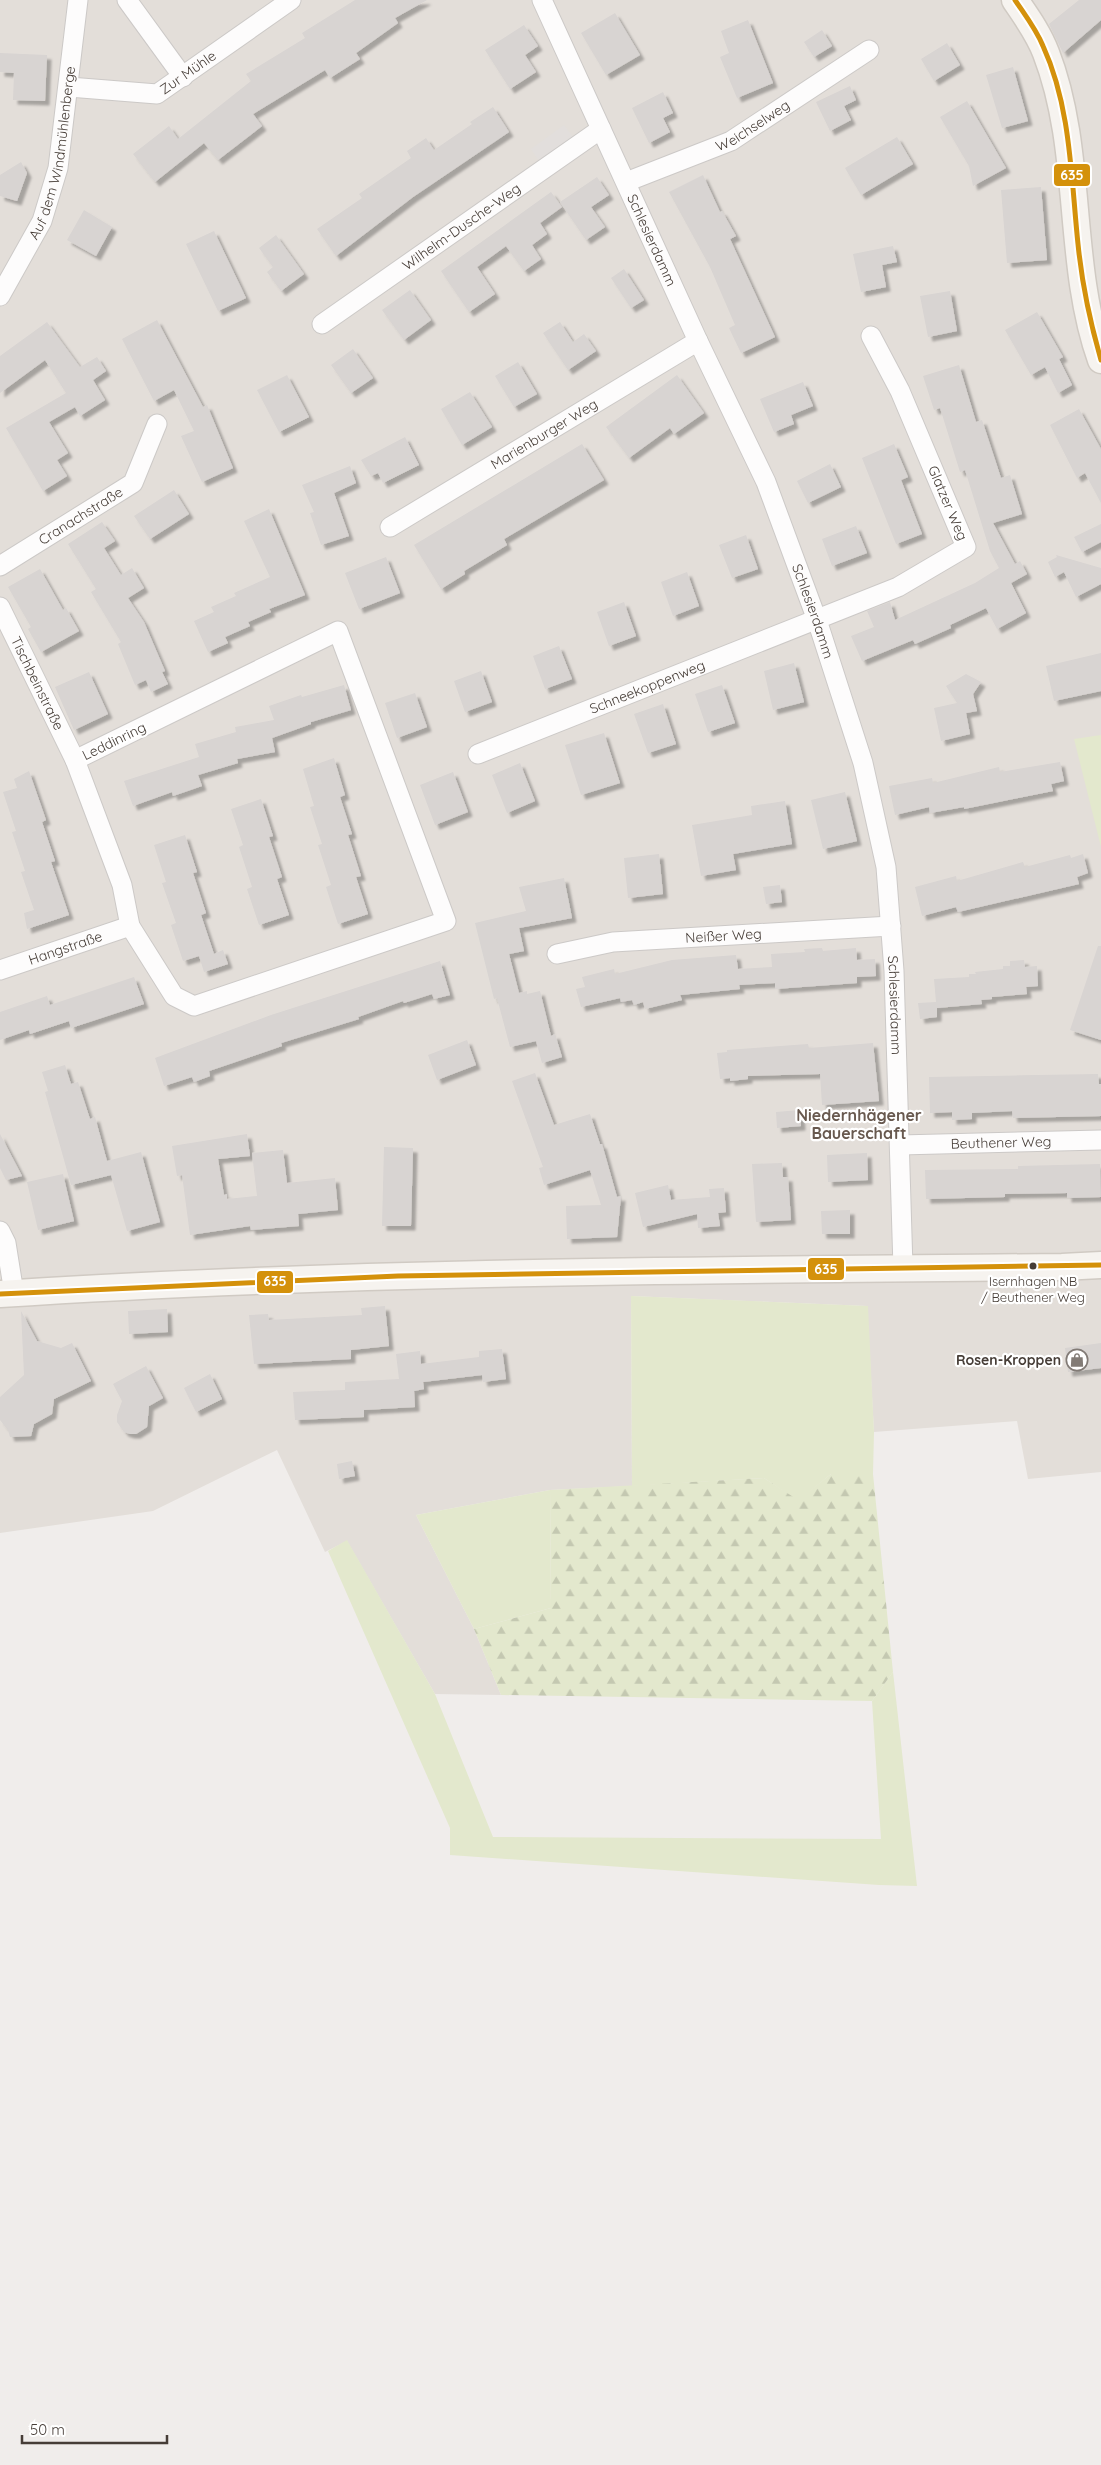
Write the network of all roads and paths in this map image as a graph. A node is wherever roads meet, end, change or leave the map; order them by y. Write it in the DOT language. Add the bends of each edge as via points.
graph roads {
  1 [pos="78,0"];
  2 [pos="127,0"];
  3 [pos="291,0"];
  4 [pos="542,0"];
  5 [pos="1015,0"];
  6 [pos="869,50"];
  7 [pos="183,76"];
  8 [pos="69,87"];
  9 [pos="601,128"];
  10 [pos="626,182"];
  11 [pos="0,296"];
  12 [pos="322,324"];
  13 [pos="871,336"];
  14 [pos="698,341"];
  15 [pos="1101,360"];
  16 [pos="157,424"];
  17 [pos="390,527"];
  18 [pos="0,566"];
  19 [pos="0,608"];
  20 [pos="817,620"];
  21 [pos="478,754"];
  22 [pos="74,760"];
  23 [pos="130,926"];
  24 [pos="891,926"];
  25 [pos="557,954"];
  26 [pos="0,970"];
  27 [pos="1101,1140"];
  28 [pos="900,1145"];
  29 [pos="0,1231"];
  30 [pos="1101,1265"];
  31 [pos="903,1268"];
  32 [pos="7,1293"];
  1 -- 8 [label="street, Auf dem Windmühlenberge"];
  2 -- 7 [label="street"];
  3 -- 7 [label="street, Zur Mühle"];
  4 -- 9 [label="street, Schlesierdamm"];
  5 -- 15 [label="main road" via="1045,51 1061,104 1085,300 1092,336"];
  6 -- 10 [label="street, Weichselweg" via="731,141"];
  7 -- 8 [label="street, Zur Mühle" via="156,94"];
  8 -- 11 [label="street, Auf dem Windmühlenberge" via="58,168 42,221"];
  9 -- 10 [label="street, Schlesierdamm"];
  9 -- 12 [label="street, Wilhelm-Dusche-Weg"];
  10 -- 14 [label="street, Schlesierdamm"];
  13 -- 20 [label="street, Glatzer Weg" via="900,391 966,547 898,587"];
  14 -- 17 [label="street, Marienburger Weg"];
  14 -- 20 [label="street, Schlesierdamm" via="766,482"];
  16 -- 18 [label="street, Cranachstraße" via="133,483"];
  19 -- 22 [label="street, Tischbeinstraße"];
  20 -- 21 [label="street, Schneekoppenweg"];
  20 -- 24 [label="street, Schlesierdamm" via="863,762 886,867"];
  22 -- 23 [label="street, Leddinring" via="122,885"];
  22 -- 23 [label="street, Leddinring" via="338,631 446,921 194,1006 174,996"];
  23 -- 26 [label="street, Hangstraße"];
  24 -- 25 [label="street, Neißer Weg" via="613,942"];
  24 -- 28 [label="street, Schlesierdamm"];
  27 -- 28 [label="street, Beuthener Weg"];
  28 -- 31 [label="street, Schlesierdamm"];
  29 -- 32 [label="street" via="6,1243"];
  30 -- 31 [label="main road"];
  31 -- 32 [label="main road" via="432,1276"];
}
